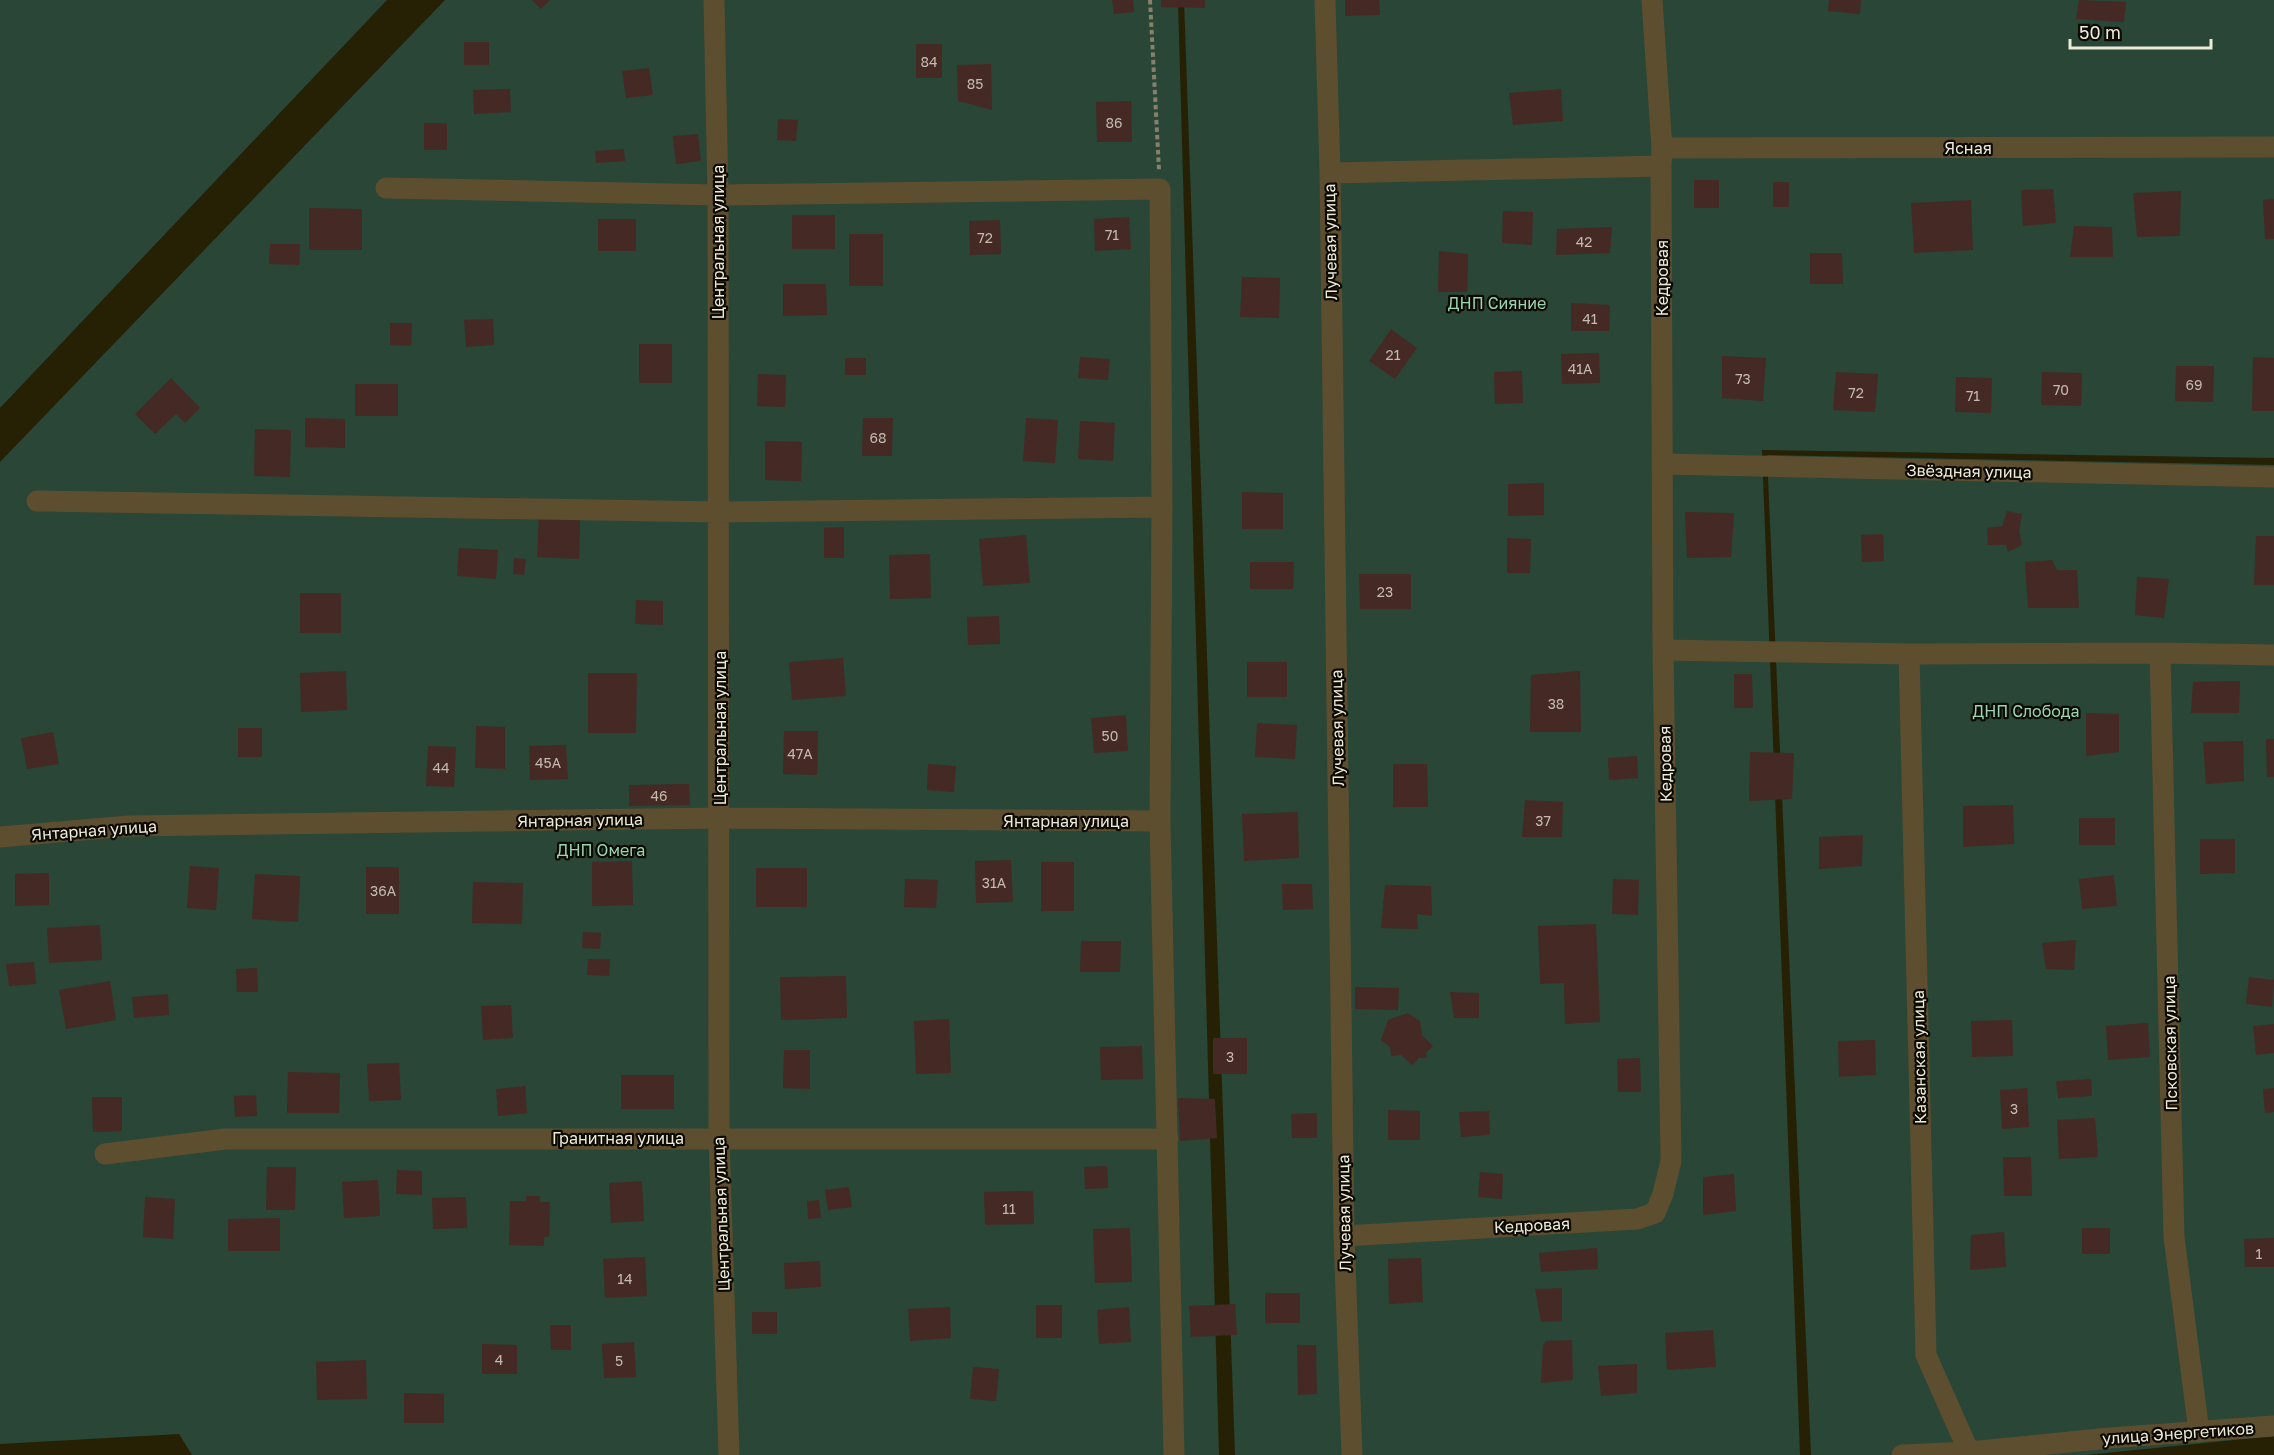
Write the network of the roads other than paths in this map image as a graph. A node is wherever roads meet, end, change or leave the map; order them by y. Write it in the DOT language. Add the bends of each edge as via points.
graph roads {
  1 [pos="714,0"];
  2 [pos="1325,0"];
  3 [pos="1652,0"];
  4 [pos="2274,147"];
  5 [pos="1662,157"];
  6 [pos="1330,173"];
  7 [pos="386,188"];
  8 [pos="718,195"];
  9 [pos="1663,464"];
  10 [pos="2274,477"];
  11 [pos="37,501"];
  12 [pos="1162,507"];
  13 [pos="719,512"];
  14 [pos="1663,650"];
  15 [pos="2160,653"];
  16 [pos="1909,654"];
  17 [pos="2274,656"];
  18 [pos="720,818"];
  19 [pos="1160,821"];
  20 [pos="0,837"];
  21 [pos="718,1138"];
  22 [pos="1168,1139"];
  23 [pos="105,1154"];
  24 [pos="1344,1236"];
  25 [pos="2274,1426"];
  26 [pos="2199,1432"];
  27 [pos="1969,1452"];
  28 [pos="729,1455"];
  29 [pos="1174,1455"];
  30 [pos="1352,1455"];
  31 [pos="1902,1455"];
  1 -- 8 [label="street, Центральная улица"];
  2 -- 6 [label="street, Лучевая улица"];
  3 -- 5 [label="street, Кедровая"];
  4 -- 5 [label="street, Ясная"];
  5 -- 6 [label="street, Ясная"];
  5 -- 9 [label="street, Кедровая"];
  6 -- 24 [label="street, Лучевая улица"];
  7 -- 8 [label="street"];
  8 -- 12 [label="street" via="1160,189"];
  8 -- 13 [label="street, Центральная улица"];
  9 -- 10 [label="street, Звёздная улица"];
  9 -- 14 [label="street, Кедровая"];
  11 -- 13 [label="street"];
  12 -- 13 [label="street"];
  12 -- 19 [label="street"];
  13 -- 18 [label="street, Центральная улица"];
  14 -- 16 [label="street"];
  14 -- 24 [label="street, Кедровая" via="1671,1161 1655,1213 1637,1219"];
  15 -- 16 [label="street"];
  15 -- 17 [label="street"];
  15 -- 26 [label="street, Псковская улица" via="2174,1237"];
  16 -- 27 [label="street, Казанская улица" via="1926,1355"];
  18 -- 19 [label="street, Янтарная улица"];
  18 -- 20 [label="street, Янтарная улица" via="129,826"];
  18 -- 21 [label="street, Центральная улица"];
  19 -- 22 [label="street"];
  21 -- 22 [label="street, Гранитная улица"];
  21 -- 23 [label="street, Гранитная улица" via="225,1138"];
  21 -- 28 [label="street, Центральная улица"];
  22 -- 29 [label="street"];
  24 -- 30 [label="street, Лучевая улица"];
  25 -- 26 [label="street, улица Энергетиков"];
  26 -- 27 [label="street, улица Энергетиков"];
  27 -- 31 [label="street, улица Энергетиков"];
}
